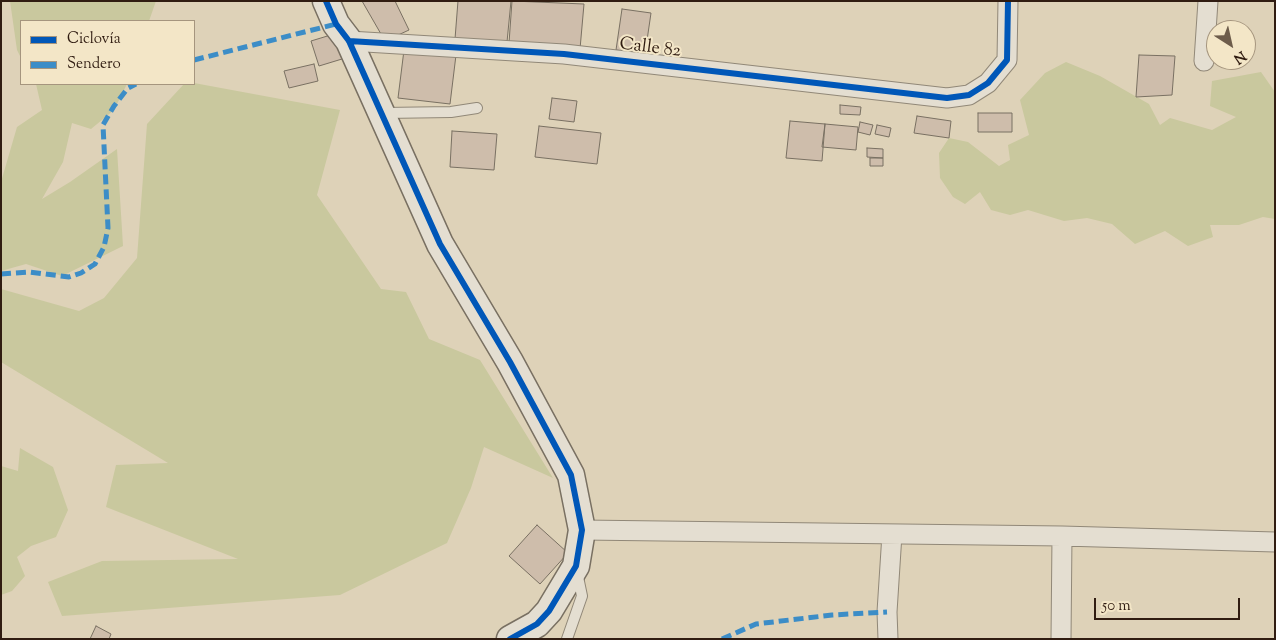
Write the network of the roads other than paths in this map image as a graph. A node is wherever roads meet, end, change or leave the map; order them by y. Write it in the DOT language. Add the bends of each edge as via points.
graph roads {
  1 [pos="1008,1"];
  2 [pos="1208,1"];
  3 [pos="337,22"];
  4 [pos="1204,61"];
  5 [pos="477,108"];
  6 [pos="381,113"];
  7 [pos="582,530"];
  8 [pos="892,534"];
  9 [pos="1062,536"];
  10 [pos="1275,542"];
  11 [pos="576,566"];
  12 [pos="510,639"];
  13 [pos="567,639"];
  14 [pos="888,639"];
  15 [pos="1061,639"];
  1 -- 3 [label="street, Calle 82" via="1007,60 976,91 947,98 564,54"];
  2 -- 4 [label="street"];
  3 -- 6 [label="street"];
  5 -- 6 [label="lane" via="451,112"];
  6 -- 7 [label="street" via="440,244 510,362 571,475"];
  7 -- 8 [label="street"];
  7 -- 11 [label="street"];
  8 -- 9 [label="street"];
  8 -- 14 [label="street"];
  9 -- 10 [label="street"];
  9 -- 15 [label="street"];
  11 -- 12 [label="street" via="538,624"];
  11 -- 13 [label="lane" via="582,596"];
}
